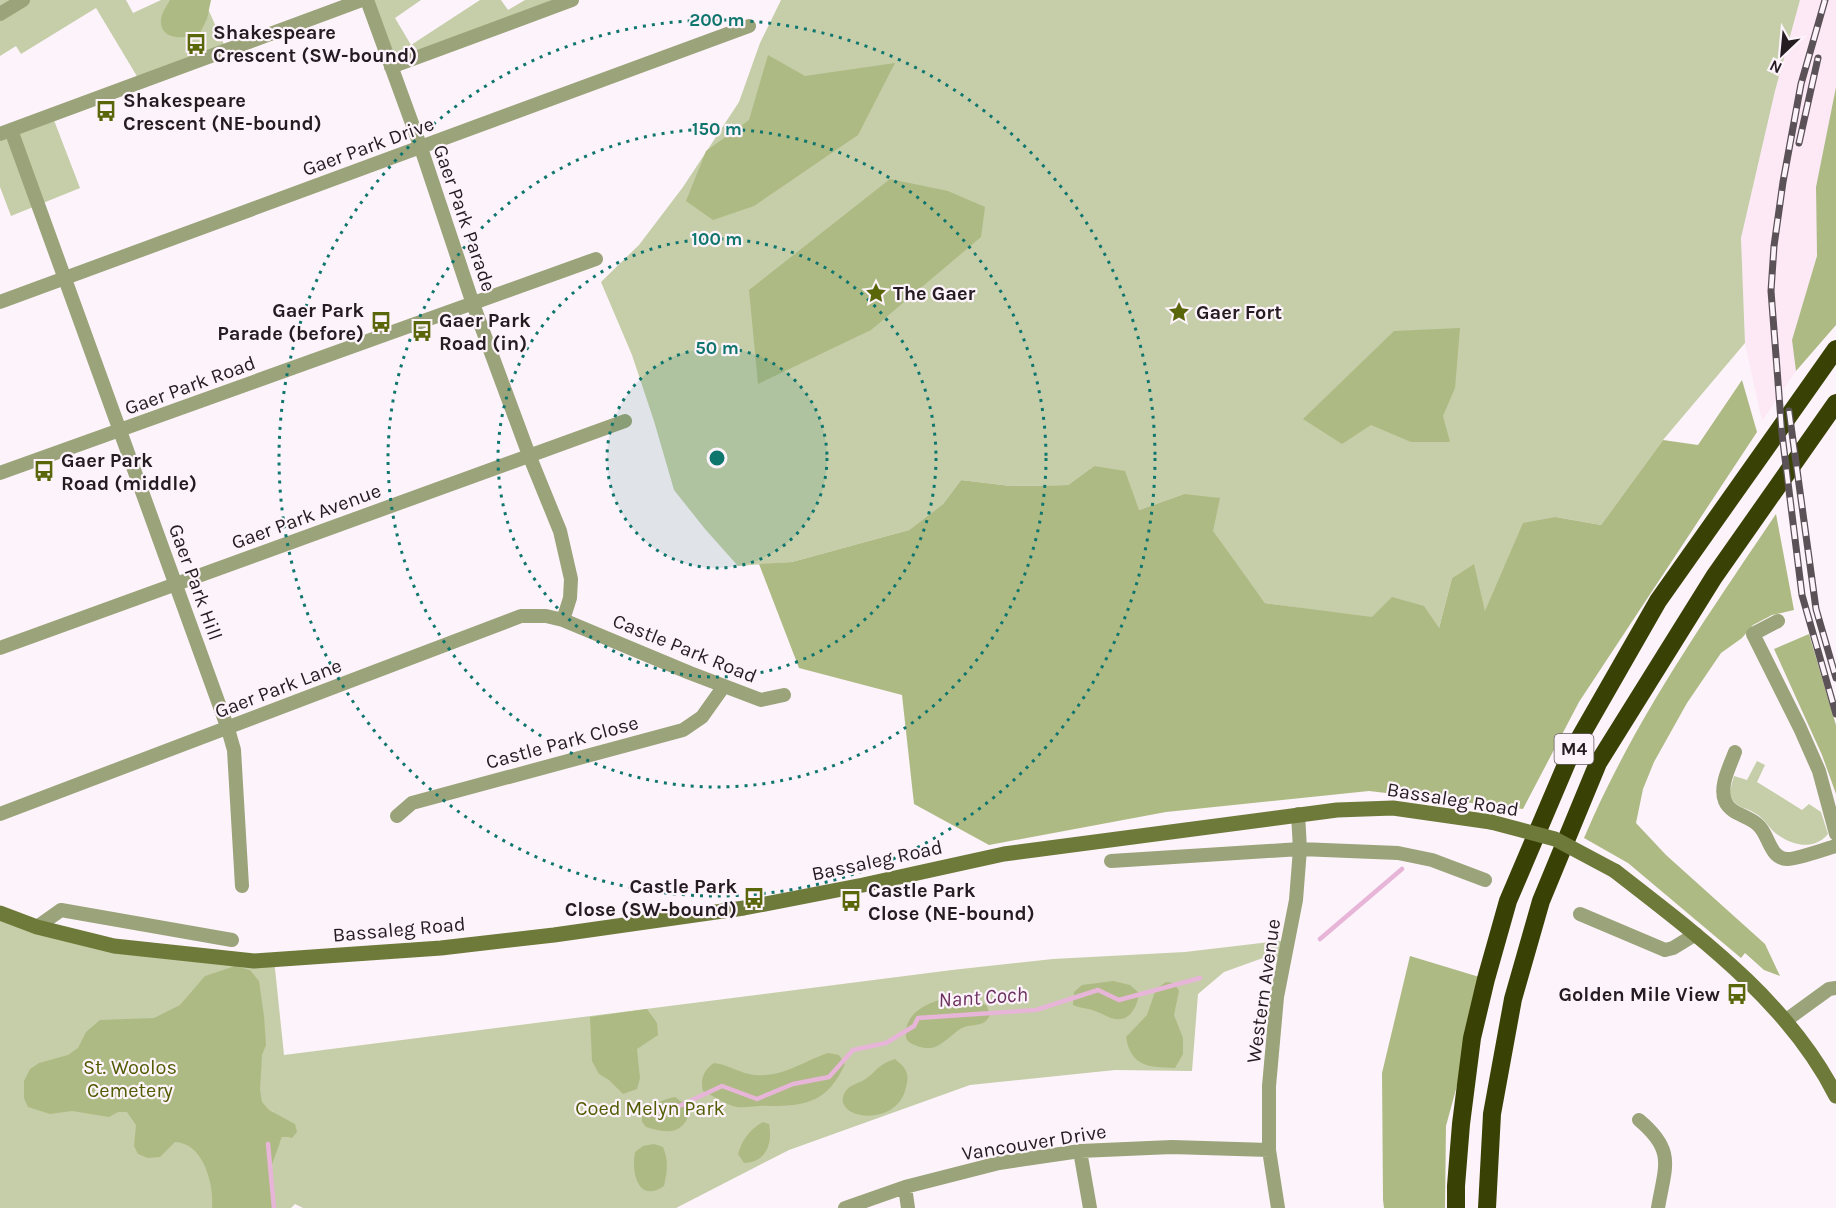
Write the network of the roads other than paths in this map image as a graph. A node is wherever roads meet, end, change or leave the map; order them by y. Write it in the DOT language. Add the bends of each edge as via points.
graph roads {
  1 [pos="22,0"];
  2 [pos="362,0"];
  3 [pos="367,0"];
  4 [pos="572,0"];
  5 [pos="0,14"];
  6 [pos="749,26"];
  7 [pos="391,67"];
  8 [pos="5,132"];
  9 [pos="421,148"];
  10 [pos="596,259"];
  11 [pos="66,278"];
  12 [pos="0,302"];
  13 [pos="473,304"];
  14 [pos="1836,349"];
  15 [pos="1836,403"];
  16 [pos="1836,407"];
  17 [pos="625,421"];
  18 [pos="119,432"];
  19 [pos="1811,440"];
  20 [pos="529,455"];
  21 [pos="0,473"];
  22 [pos="176,584"];
  23 [pos="1778,621"];
  24 [pos="568,622"];
  25 [pos="0,648"];
  26 [pos="724,686"];
  27 [pos="784,695"];
  28 [pos="228,729"];
  29 [pos="1735,752"];
  30 [pos="0,814"];
  31 [pos="1298,814"];
  32 [pos="397,816"];
  33 [pos="1836,834"];
  34 [pos="1836,846"];
  35 [pos="1300,849"];
  36 [pos="1111,861"];
  37 [pos="1485,880"];
  38 [pos="242,886"];
  39 [pos="0,913"];
  40 [pos="1580,914"];
  41 [pos="37,927"];
  42 [pos="1696,934"];
  43 [pos="232,940"];
  44 [pos="1836,988"];
  45 [pos="1785,1022"];
  46 [pos="1836,1096"];
  47 [pos="1639,1120"];
  48 [pos="1269,1150"];
  49 [pos="1080,1151"];
  50 [pos="905,1187"];
  51 [pos="845,1208"];
  52 [pos="908,1208"];
  53 [pos="1090,1208"];
  54 [pos="1278,1208"];
  55 [pos="1456,1208"];
  56 [pos="1487,1208"];
  57 [pos="1658,1208"];
  1 -- 5 [label="street"];
  2 -- 8 [label="street"];
  3 -- 7 [label="street, Gaer Park Parade"];
  4 -- 7 [label="street"];
  6 -- 9 [label="street, Gaer Park Drive"];
  7 -- 9 [label="street, Gaer Park Parade"];
  8 -- 11 [label="street, Gaer Park Hill"];
  9 -- 11 [label="street, Gaer Park Drive"];
  9 -- 13 [label="street, Gaer Park Parade"];
  10 -- 13 [label="street, Gaer Park Road"];
  11 -- 12 [label="street, Gaer Park Drive"];
  11 -- 18 [label="street, Gaer Park Hill"];
  13 -- 18 [label="street, Gaer Park Road"];
  13 -- 20 [label="street, Gaer Park Parade"];
  14 -- 55 [label="highway, M4" via="1658,601 1571,753 1508,901 1486,979 1472,1038"];
  15 -- 19 [label="highway, M4"];
  16 -- 19 [label="highway, M4"];
  17 -- 20 [label="street, Gaer Park Avenue"];
  18 -- 21 [label="street, Gaer Park Road"];
  18 -- 22 [label="street, Gaer Park Hill"];
  19 -- 56 [label="highway, M4" via="1714,577 1598,763 1541,901 1513,999 1492,1114"];
  20 -- 22 [label="street, Gaer Park Avenue"];
  20 -- 24 [label="street, Gaer Park Parade" via="567,556 571,579"];
  22 -- 25 [label="street, Gaer Park Avenue"];
  22 -- 28 [label="street, Gaer Park Hill"];
  23 -- 33 [label="street" via="1753,634 1819,771"];
  24 -- 26 [label="street, Castle Park Road"];
  24 -- 28 [label="street, Gaer Park Lane" via="546,616 521,616"];
  26 -- 27 [label="street, Castle Park Road" via="761,700"];
  26 -- 32 [label="street, Castle Park Close" via="702,717 683,730 412,803"];
  28 -- 30 [label="street, Gaer Park Lane"];
  28 -- 38 [label="street, Gaer Park Hill" via="234,750"];
  29 -- 34 [label="street" via="1723,789 1725,802 1760,826 1779,857 1788,859"];
  31 -- 35 [label="street, Western Avenue"];
  31 -- 41 [label="street, Bassaleg Road" via="1004,854 744,908 441,948 254,961 114,946"];
  31 -- 42 [label="street, Bassaleg Road, bridge" via="1393,808 1491,822 1555,839 1615,871"];
  35 -- 36 [label="street"];
  35 -- 37 [label="street" via="1398,853 1432,860"];
  35 -- 48 [label="street, Western Avenue" via="1296,900 1271,1044"];
  39 -- 41 [label="street, Bassaleg Road"];
  40 -- 42 [label="street" via="1665,950"];
  41 -- 43 [label="street" via="61,910"];
  42 -- 45 [label="street, Bassaleg Road"];
  44 -- 45 [label="street" via="1829,989"];
  45 -- 46 [label="street, Bassaleg Road"];
  47 -- 57 [label="street" via="1657,1138 1666,1157"];
  48 -- 49 [label="street, Vancouver Drive" via="1172,1147"];
  48 -- 54 [label="street, Western Avenue"];
  49 -- 50 [label="street, Vancouver Drive" via="999,1163"];
  49 -- 53 [label="street"];
  50 -- 51 [label="street, Vancouver Drive"];
  50 -- 52 [label="street"];
}
